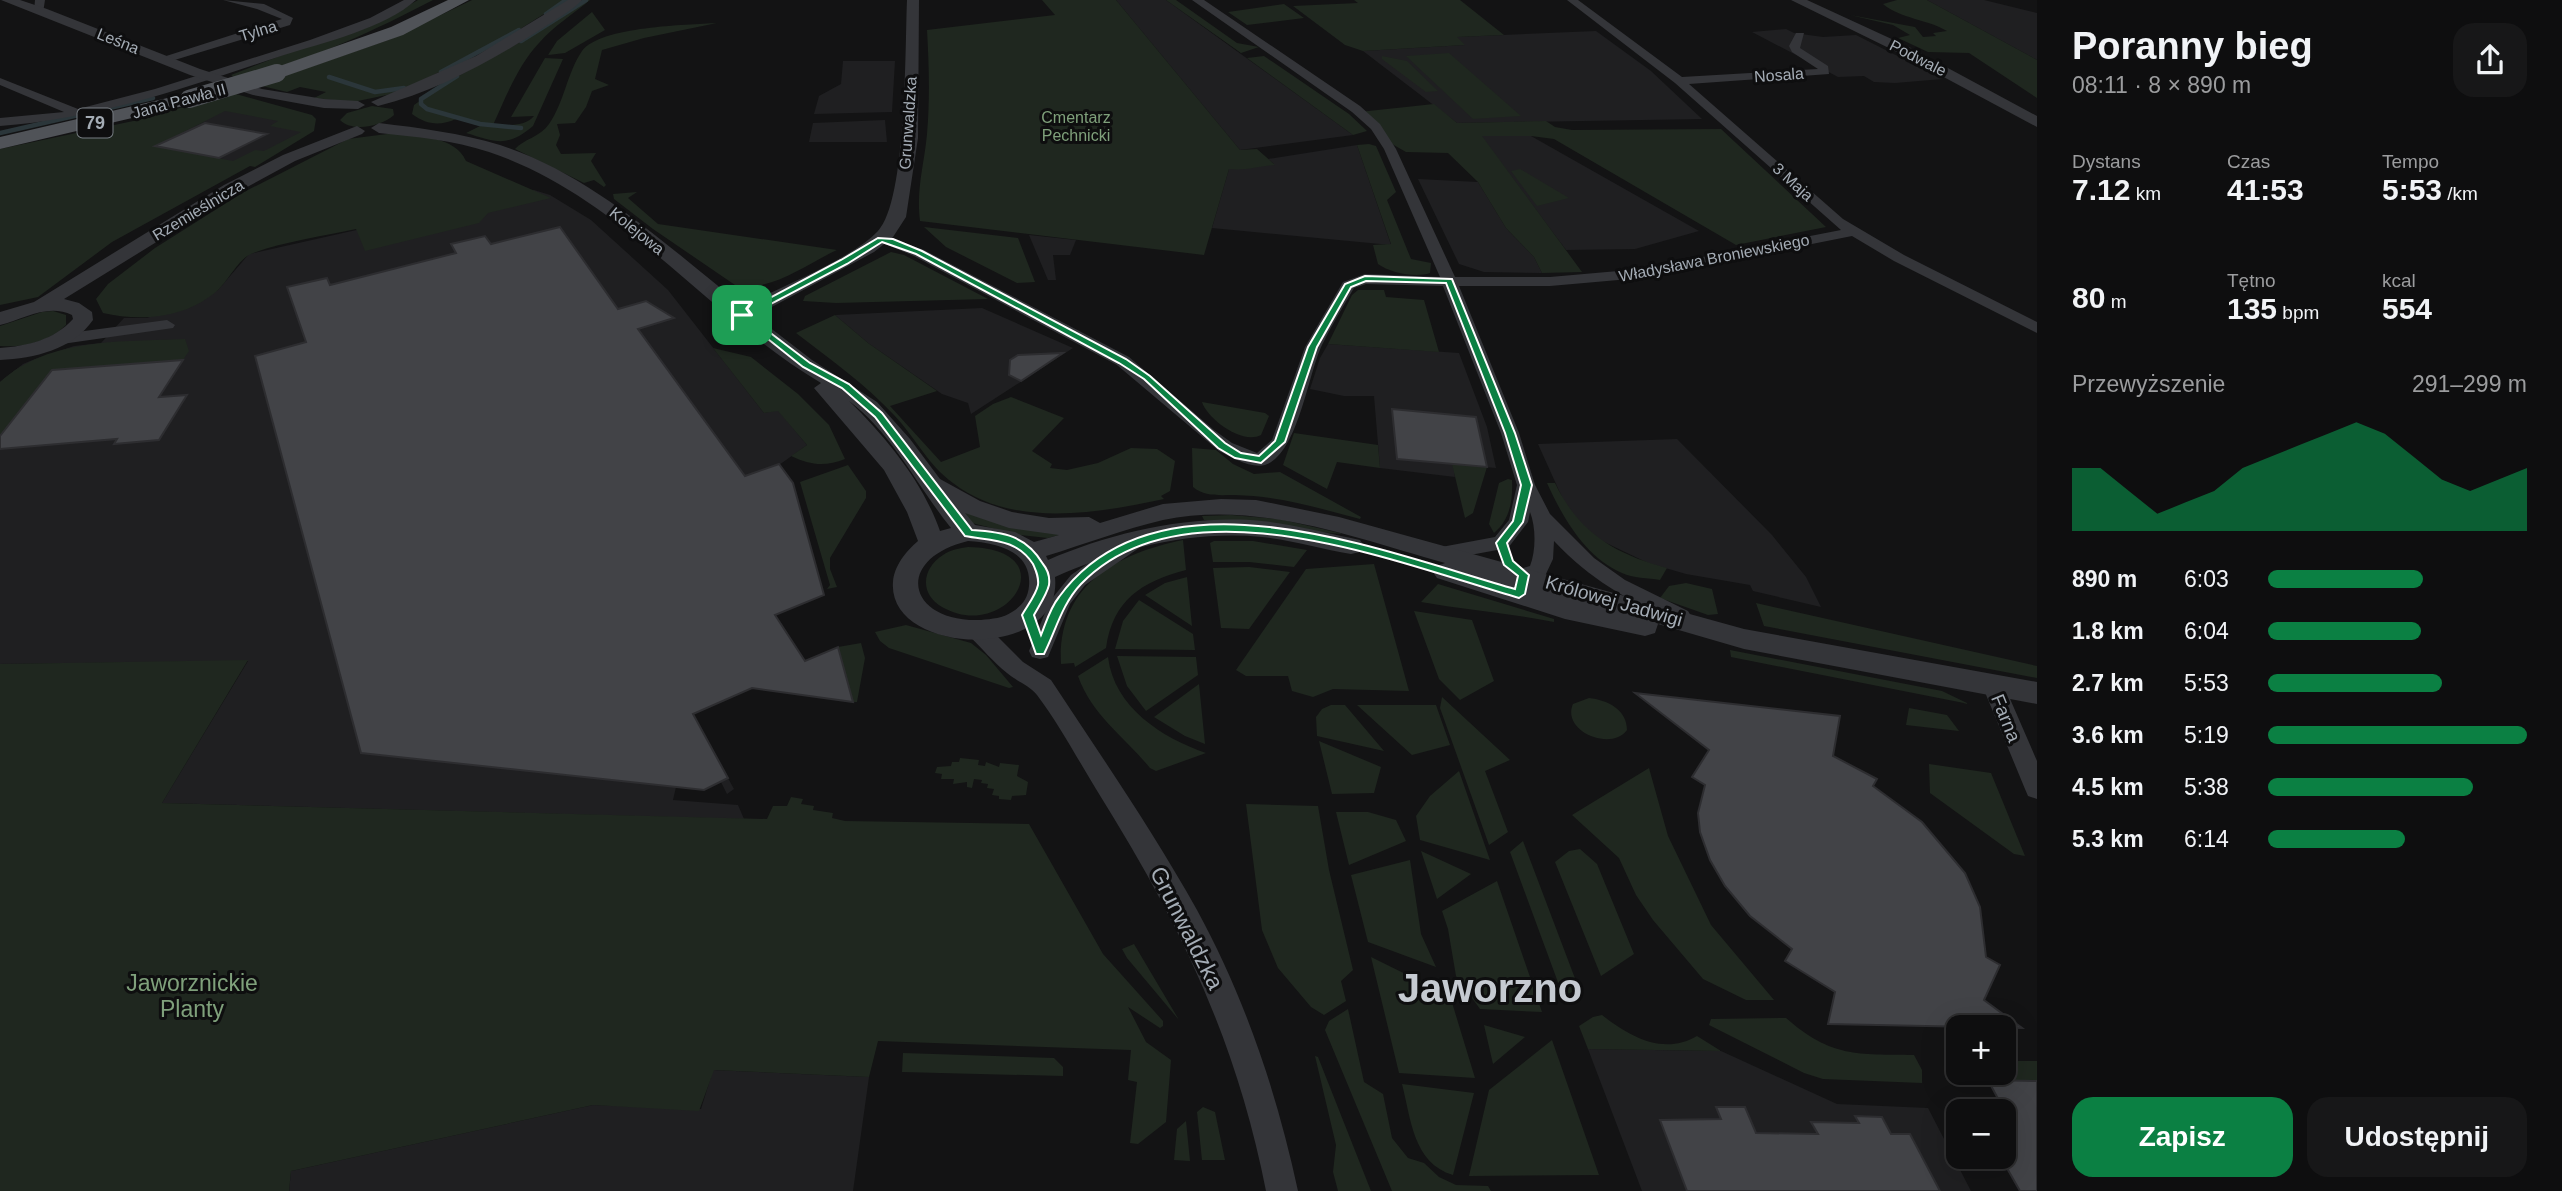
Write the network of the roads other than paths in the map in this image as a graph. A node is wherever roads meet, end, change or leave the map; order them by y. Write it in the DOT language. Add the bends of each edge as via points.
graph roads {
  1 [pos="7,0"];
  2 [pos="228,0"];
  3 [pos="411,0"];
  4 [pos="442,0"];
  5 [pos="461,0"];
  6 [pos="576,0"];
  7 [pos="913,0"];
  8 [pos="1197,0"];
  9 [pos="1572,0"];
  10 [pos="1797,0"];
  11 [pos="40,5"];
  12 [pos="1800,34"];
  13 [pos="164,60"];
  14 [pos="315,60"];
  15 [pos="207,76"];
  16 [pos="442,77"];
  17 [pos="0,81"];
  18 [pos="1679,81"];
  19 [pos="293,100"];
  20 [pos="378,102"];
  21 [pos="358,105"];
  22 [pos="405,110"];
  23 [pos="75,112"];
  24 [pos="0,122"];
  25 [pos="331,122"];
  26 [pos="2037,122"];
  27 [pos="379,128"];
  28 [pos="357,131"];
  29 [pos="446,134"];
  30 [pos="0,143"];
  31 [pos="289,158"];
  32 [pos="1852,232"];
  33 [pos="880,239"];
  34 [pos="110,265"];
  35 [pos="1450,281"];
  36 [pos="40,306"];
  37 [pos="78,313"];
  38 [pos="742,315"];
  39 [pos="0,319"];
  40 [pos="167,325"];
  41 [pos="145,326"];
  42 [pos="2037,328"];
  43 [pos="62,339"];
  44 [pos="26,352"];
  45 [pos="0,354"];
  46 [pos="807,365"];
  47 [pos="0,369"];
  48 [pos="925,478"];
  49 [pos="1527,485"];
  50 [pos="1542,517"];
  51 [pos="1132,531"];
  52 [pos="968,533"];
  53 [pos="1501,543"];
  54 [pos="931,544"];
  55 [pos="1443,554"];
  56 [pos="1037,562"];
  57 [pos="1521,585"];
  58 [pos="1028,615"];
  59 [pos="1694,624"];
  60 [pos="977,630"];
  61 [pos="1744,639"];
  62 [pos="1040,651"];
  63 [pos="1993,685"];
  64 [pos="1043,686"];
  65 [pos="2037,693"];
  66 [pos="2037,789"];
  67 [pos="1282,1191"];
  1 -- 11 [label="street, Leśna"];
  2 -- 13 [label="street, Tylna" via="288,18 286,23"];
  3 -- 15 [label="street" via="359,26"];
  4 -- 14 [label="main road, Jana Pawła II / 79"];
  5 -- 14 [label="main road, Jana Pawła II / 79" via="397,31"];
  6 -- 16 [label="street"];
  7 -- 33 [label="street, Grunwaldzka" via="910,138 897,217"];
  8 -- 35 [label="street" via="1376,127"];
  9 -- 18 [label="street, 3 Maja"];
  10 -- 26 [label="street, Podwale" via="1904,50"];
  11 -- 13 [label="street, Leśna"];
  12 -- 18 [label="street, Nosala" via="1796,50 1825,72"];
  13 -- 15 [label="street, Leśna"];
  14 -- 30 [label="main road, Jana Pawła II / 79, bridge" via="189,99"];
  15 -- 19 [label="street"];
  15 -- 23 [label="street"];
  16 -- 20 [label="street"];
  16 -- 22 [label="street"];
  17 -- 23 [label="street"];
  18 -- 32 [label="street, 3 Maja"];
  19 -- 21 [label="street"];
  19 -- 25 [label="street"];
  20 -- 21 [label="street, Rzemieślnicza"];
  20 -- 22 [label="street, Kolejowa" via="394,103"];
  21 -- 25 [label="street, Rzemieślnicza"];
  22 -- 27 [label="street" via="396,122"];
  22 -- 29 [label="street, Kolejowa"];
  23 -- 24 [label="street"];
  25 -- 28 [label="street"];
  25 -- 31 [label="street, Rzemieślnicza"];
  27 -- 28 [label="street"];
  27 -- 29 [label="street, Kolejowa"];
  28 -- 31 [label="street, Rzemieślnicza"];
  29 -- 38 [label="street, Kolejowa" via="541,167 582,188"];
  31 -- 34 [label="street, Rzemieślnicza" via="174,222"];
  32 -- 35 [label="street, Władysława Broniewskiego" via="1611,277"];
  32 -- 42 [label="street, 3 Maja"];
  33 -- 35 [label="street, Władysława Broniewskiego" via="902,244 1123,361 1222,445 1238,456 1261,460 1280,442 1312,347 1348,285 1365,279"];
  33 -- 38 [label="street, Grunwaldzka"];
  34 -- 36 [label="street, Rzemieślnicza"];
  34 -- 37 [label="street, Rzemieślnicza"];
  35 -- 49 [label="street"];
  36 -- 37 [label="street"];
  36 -- 39 [label="street"];
  37 -- 41 [label="street"];
  37 -- 43 [label="street, Rzemieślnicza"];
  38 -- 46 [label="street, Kolejowa"];
  40 -- 41 [label="street"];
  41 -- 43 [label="street"];
  43 -- 44 [label="street"];
  44 -- 45 [label="street"];
  44 -- 47 [label="street"];
  46 -- 48 [label="street, Kolejowa" via="845,386 878,415"];
  46 -- 54 [label="street, Kolejowa" via="898,476 926,525"];
  48 -- 51 [label="street" via="951,497 1013,521"];
  48 -- 52 [label="street, Kolejowa"];
  49 -- 50 [label="street"];
  49 -- 53 [label="street" via="1518,522"];
  50 -- 57 [label="street" via="1543,559 1538,571"];
  50 -- 59 [label="street" via="1573,551 1618,585"];
  51 -- 55 [label="street, Królowej Jadwigi" via="1173,511 1256,508"];
  51 -- 56 [label="street, Królowej Jadwigi" via="1089,552"];
  51 -- 57 [label="street, Królowej Jadwigi" via="1262,529"];
  51 -- 62 [label="street" via="1061,601"];
  52 -- 54 [label="street"];
  52 -- 56 [label="street" via="1013,541"];
  53 -- 55 [label="street"];
  53 -- 57 [label="street"];
  54 -- 60 [label="street" via="907,568 904,587 909,600 920,614 938,624"];
  55 -- 57 [label="street, Królowej Jadwigi"];
  56 -- 58 [label="street" via="1043,586"];
  57 -- 59 [label="street, Królowej Jadwigi"];
  57 -- 61 [label="street" via="1600,618"];
  58 -- 60 [label="street"];
  58 -- 62 [label="street, Grunwaldzka"];
  59 -- 61 [label="street, Królowej Jadwigi"];
  60 -- 64 [label="street, Grunwaldzka" via="1015,668"];
  61 -- 63 [label="street, Królowej Jadwigi"];
  62 -- 64 [label="street, Grunwaldzka"];
  63 -- 65 [label="street, Królowej Jadwigi"];
  63 -- 66 [label="street, Farna"];
  64 -- 67 [label="street, Grunwaldzka" via="1168,888 1211,970 1252,1076"];
}
